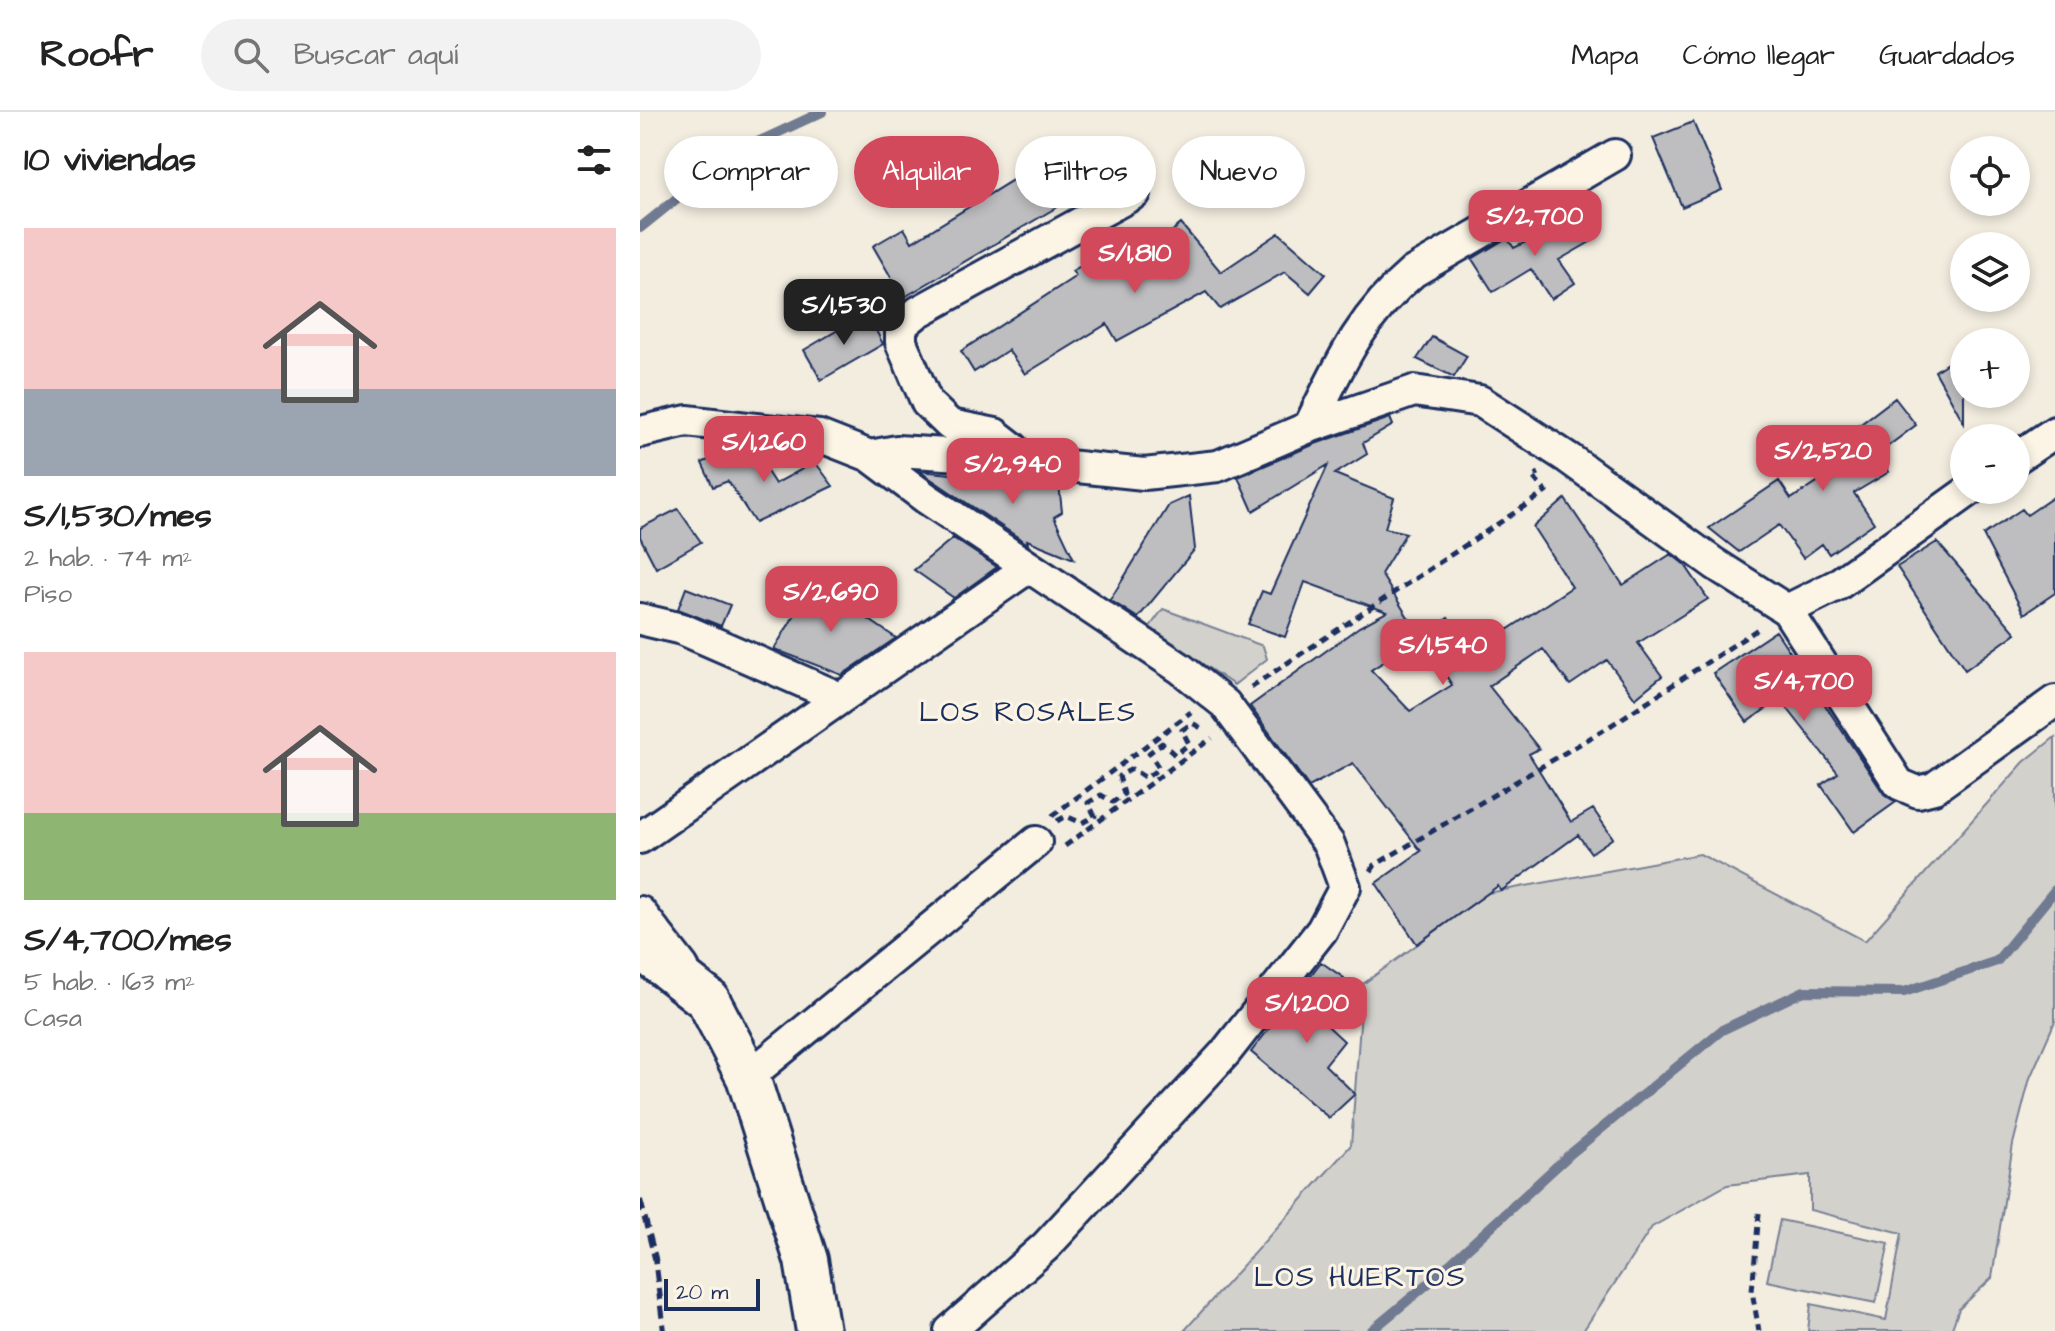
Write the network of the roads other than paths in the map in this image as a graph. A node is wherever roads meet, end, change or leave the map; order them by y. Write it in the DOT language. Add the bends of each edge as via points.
graph roads {
  1 [pos="1615,155"];
  2 [pos="1108,208"];
  3 [pos="1309,427"];
  4 [pos="640,432"];
  5 [pos="2055,432"];
  6 [pos="2030,449"];
  7 [pos="870,456"];
  8 [pos="1015,460"];
  9 [pos="1950,504"];
  10 [pos="1029,567"];
  11 [pos="1787,610"];
  12 [pos="640,619"];
  13 [pos="838,697"];
  14 [pos="2055,701"];
  15 [pos="640,838"];
  16 [pos="1036,842"];
  17 [pos="640,912"];
  18 [pos="640,947"];
  19 [pos="708,1000"];
  20 [pos="748,1077"];
  21 [pos="818,1331"];
  22 [pos="950,1331"];
  1 -- 3 [label="street" via="1413,272 1389,293 1357,333"];
  2 -- 8 [label="street" via="901,326 901,342 927,403 950,425 995,434 1013,448"];
  3 -- 8 [label="street" via="1218,466 1144,474"];
  3 -- 11 [label="street" via="1414,391 1480,401"];
  4 -- 7 [label="street" via="687,421 819,436"];
  5 -- 6 [label="street"];
  7 -- 8 [label="street" via="897,451"];
  7 -- 10 [label="street"];
  9 -- 11 [label="street" via="1837,585"];
  10 -- 13 [label="street"];
  10 -- 22 [label="street" via="1180,668 1225,706 1329,844 1345,887 1322,930 1225,1053 1046,1246"];
  11 -- 14 [label="street" via="1899,784 1918,792 1934,788"];
  12 -- 13 [label="street" via="682,629"];
  13 -- 15 [label="street"];
  16 -- 20 [label="street"];
  17 -- 19 [label="street"];
  18 -- 19 [label="main road"];
  19 -- 20 [label="main road"];
  20 -- 21 [label="main road" via="806,1260"];
}
